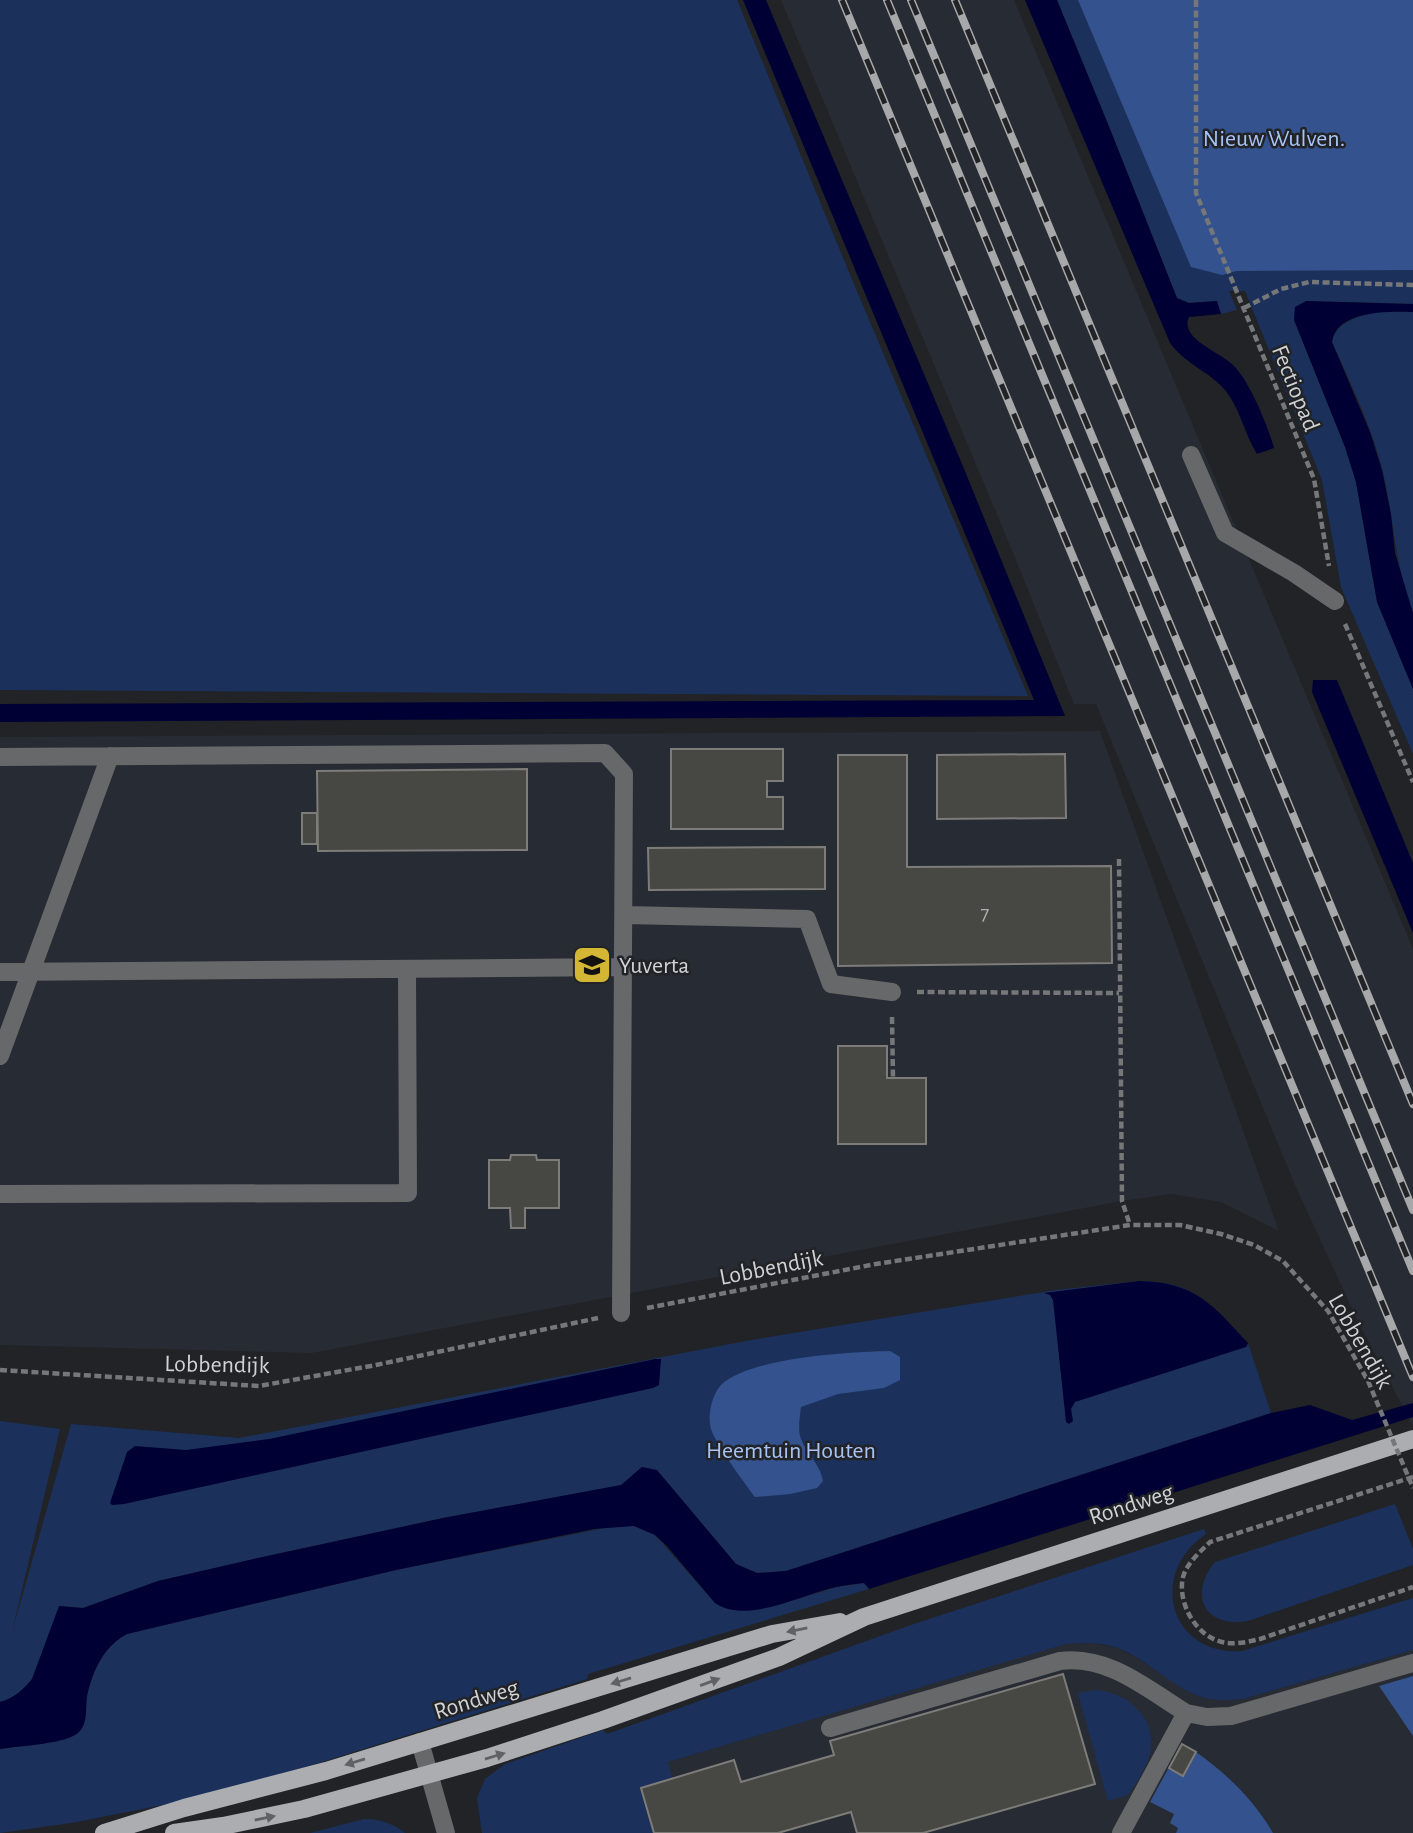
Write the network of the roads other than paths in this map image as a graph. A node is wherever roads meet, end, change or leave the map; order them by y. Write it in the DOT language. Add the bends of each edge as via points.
graph roads {
  1 [pos="1191,455"];
  2 [pos="1335,601"];
  3 [pos="110,756"];
  4 [pos="0,757"];
  5 [pos="624,915"];
  6 [pos="624,968"];
  7 [pos="407,969"];
  8 [pos="0,972"];
  9 [pos="30,972"];
  10 [pos="892,992"];
  11 [pos="0,1056"];
  12 [pos="0,1194"];
  13 [pos="621,1313"];
  14 [pos="1413,1439"];
  15 [pos="864,1617"];
  16 [pos="1413,1663"];
  17 [pos="1186,1713"];
  18 [pos="830,1728"];
  19 [pos="420,1742"];
  20 [pos="430,1776"];
  21 [pos="104,1833"];
  22 [pos="174,1833"];
  23 [pos="446,1833"];
  24 [pos="1121,1833"];
  1 -- 2 [label="street" via="1224,533"];
  3 -- 4 [label="street"];
  3 -- 5 [label="street" via="605,753 624,774"];
  3 -- 9 [label="street"];
  5 -- 6 [label="street"];
  5 -- 10 [label="street" via="807,919 831,984"];
  6 -- 7 [label="street"];
  6 -- 13 [label="street"];
  7 -- 9 [label="street"];
  7 -- 12 [label="street" via="408,1193"];
  8 -- 9 [label="street"];
  9 -- 11 [label="street"];
  14 -- 15 [label="main road, Rondweg"];
  15 -- 19 [label="main road, Rondweg, one-way" via="772,1634"];
  20 -- 15 [label="main road, Rondweg, one-way" via="779,1657"];
  16 -- 17 [label="street" via="1231,1716"];
  17 -- 18 [label="street" via="1108,1666 1077,1659"];
  17 -- 24 [label="street"];
  19 -- 20 [label="street"];
  19 -- 21 [label="main road, Rondweg, one-way"];
  22 -- 20 [label="main road, Rondweg, one-way" via="292,1812"];
  20 -- 23 [label="street"];
}
